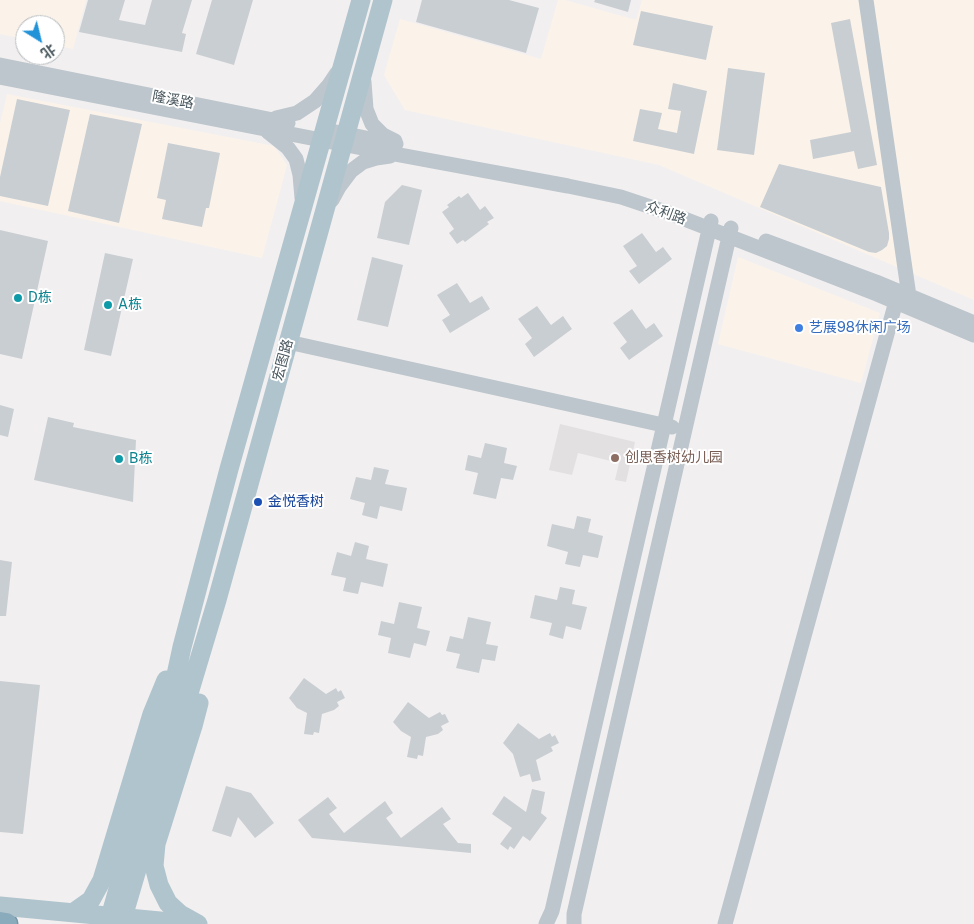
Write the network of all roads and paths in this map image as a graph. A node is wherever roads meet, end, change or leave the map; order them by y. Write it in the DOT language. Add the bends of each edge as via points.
graph roads {
  1 [pos="361,0"];
  2 [pos="383,0"];
  3 [pos="866,0"];
  4 [pos="343,63"];
  5 [pos="0,65"];
  6 [pos="364,68"];
  7 [pos="0,77"];
  8 [pos="263,123"];
  9 [pos="323,135"];
  10 [pos="344,139"];
  11 [pos="403,150"];
  12 [pos="302,208"];
  13 [pos="323,217"];
  14 [pos="710,225"];
  15 [pos="730,233"];
  16 [pos="902,296"];
  17 [pos="974,323"];
  18 [pos="974,334"];
  19 [pos="288,342"];
  20 [pos="664,425"];
  21 [pos="685,430"];
  22 [pos="206,640"];
  23 [pos="182,647"];
  24 [pos="174,720"];
  25 [pos="110,856"];
  26 [pos="154,866"];
  27 [pos="0,906"];
  28 [pos="74,912"];
  29 [pos="0,923"];
  30 [pos="6,924"];
  31 [pos="108,924"];
  32 [pos="121,924"];
  33 [pos="192,924"];
  34 [pos="198,924"];
  35 [pos="546,924"];
  36 [pos="574,924"];
  37 [pos="725,924"];
  1 -- 4 [label="main road, 宏图路"];
  2 -- 6 [label="main road, 宏图路"];
  3 -- 16 [label="street"];
  4 -- 8 [label="street" via="315,101 297,113"];
  4 -- 9 [label="main road, 宏图路"];
  5 -- 8 [label="street, 隆溪路"];
  6 -- 10 [label="main road, 宏图路"];
  6 -- 11 [label="street" via="366,109 372,124"];
  7 -- 8 [label="street, 隆溪路"];
  8 -- 9 [label="street, 隆溪路"];
  8 -- 12 [label="street" via="296,159 303,190"];
  9 -- 10 [label="street, 隆溪路"];
  9 -- 12 [label="main road, 宏图路"];
  10 -- 11 [label="street, 众利路"];
  10 -- 13 [label="main road, 宏图路"];
  11 -- 13 [label="street" via="363,162 351,171"];
  11 -- 14 [label="street, 众利路" via="601,184"];
  12 -- 23 [label="main road, 宏图路"];
  13 -- 19 [label="main road, 宏图路"];
  14 -- 15 [label="street, 众利路"];
  14 -- 20 [label="street"];
  15 -- 16 [label="street, 众利路"];
  15 -- 21 [label="street"];
  16 -- 17 [label="street, 众利路"];
  16 -- 18 [label="street, 众利路"];
  16 -- 37 [label="street"];
  19 -- 20 [label="street"];
  19 -- 22 [label="main road, 宏图路"];
  20 -- 21 [label="street"];
  20 -- 35 [label="street" via="552,912"];
  21 -- 36 [label="street"];
  22 -- 24 [label="main road, 宏图路"];
  22 -- 26 [label="main road" via="203,685 156,844"];
  23 -- 24 [label="main road, 宏图路"];
  23 -- 25 [label="main road" via="152,714"];
  24 -- 31 [label="main road, bridge"];
  24 -- 32 [label="main road, bridge"];
  25 -- 26 [label="main road" via="113,883 125,890 139,891 150,881"];
  25 -- 28 [label="main road" via="91,900"];
  26 -- 34 [label="main road" via="168,903"];
  27 -- 28 [label="main road"];
  28 -- 33 [label="main road"];
  29 -- 30 [label="highway"];
}
